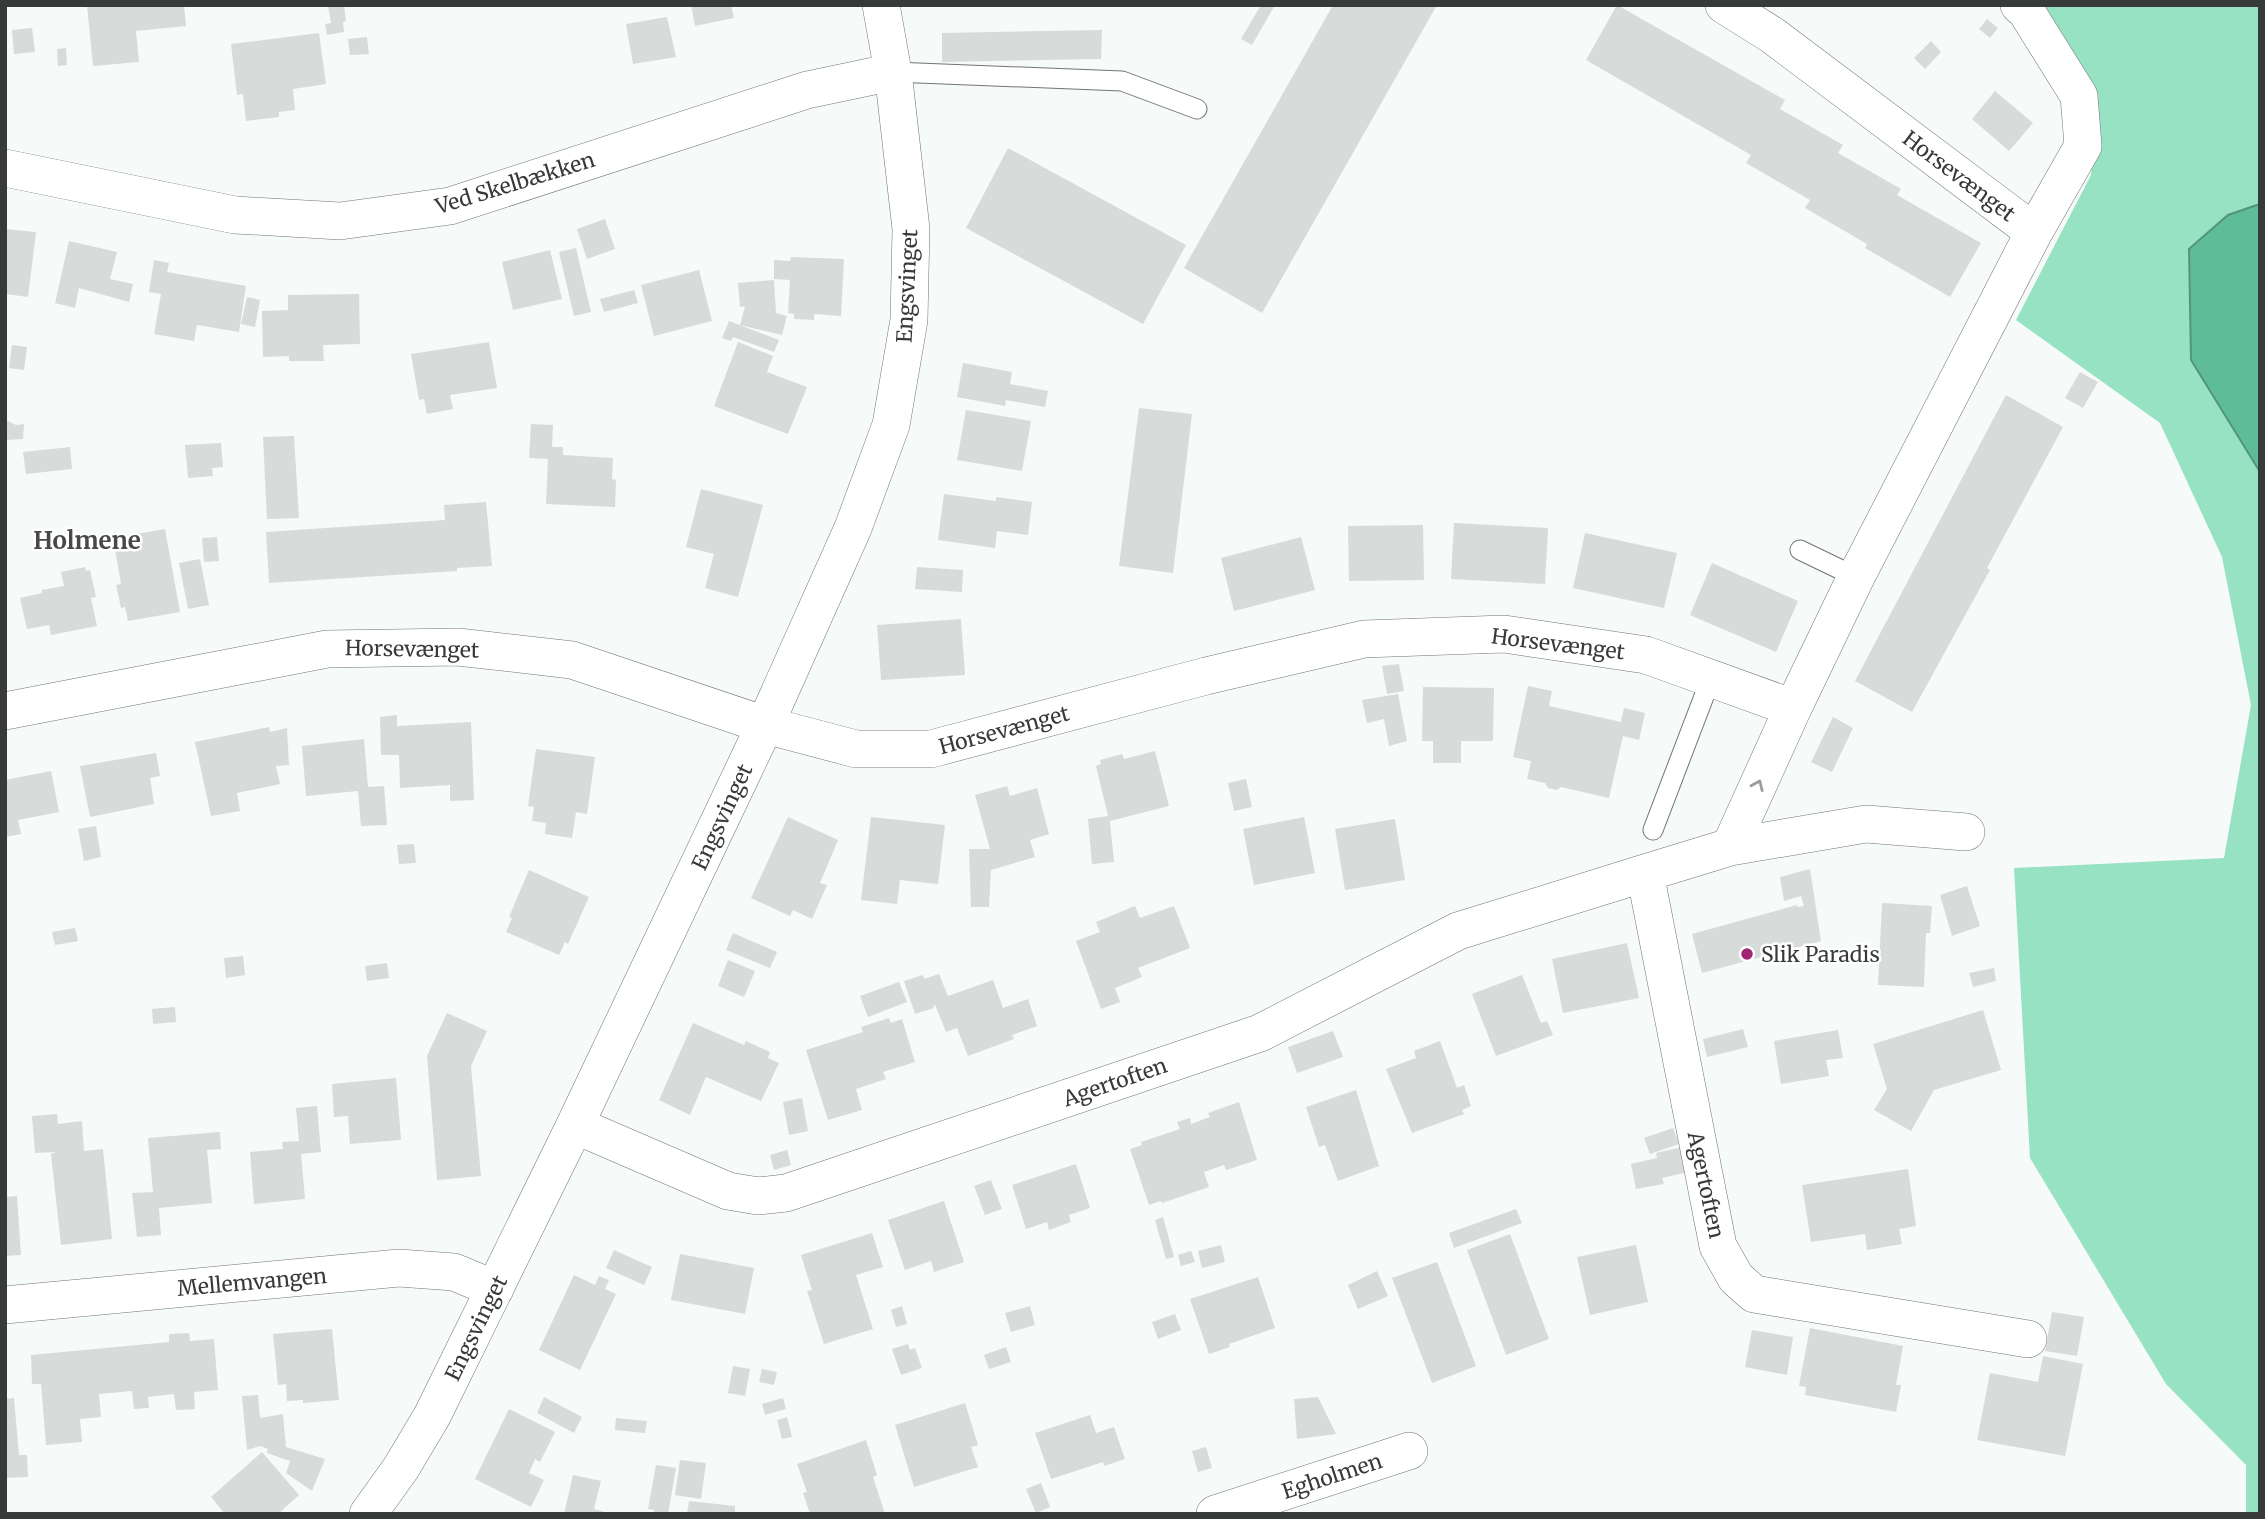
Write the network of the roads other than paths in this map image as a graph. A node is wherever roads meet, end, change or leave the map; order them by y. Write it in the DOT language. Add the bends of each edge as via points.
graph roads {
  1 [pos="881,5"];
  2 [pos="1724,5"];
  3 [pos="2019,5"];
  4 [pos="893,72"];
  5 [pos="1197,109"];
  6 [pos="5,168"];
  7 [pos="2034,232"];
  8 [pos="1800,550"];
  9 [pos="1856,577"];
  10 [pos="1711,678"];
  11 [pos="1793,708"];
  12 [pos="5,710"];
  13 [pos="765,725"];
  14 [pos="1653,830"];
  15 [pos="1966,832"];
  16 [pos="1730,847"];
  17 [pos="1645,873"];
  18 [pos="575,1125"];
  19 [pos="495,1289"];
  20 [pos="5,1305"];
  21 [pos="2028,1339"];
  22 [pos="1409,1451"];
  23 [pos="368,1514"];
  24 [pos="1214,1514"];
  1 -- 4 [label="street, Engsvinget"];
  2 -- 7 [label="street, Horsevænget" via="1772,35"];
  3 -- 7 [label="street" via="2079,96 2083,146"];
  4 -- 5 [label="lane" via="1122,81"];
  4 -- 6 [label="street, Ved Skelbækken" via="807,90 450,206 340,220 235,215"];
  4 -- 13 [label="street, Engsvinget" via="911,229 909,320 891,425 853,528"];
  7 -- 9 [label="street, Horsevænget"];
  8 -- 9 [label="lane"];
  9 -- 11 [label="street, Horsevænget"];
  10 -- 11 [label="street, Horsevænget"];
  10 -- 13 [label="street, Horsevænget" via="1646,655 1504,634 1364,639 931,749 856,749"];
  10 -- 14 [label="lane"];
  16 -- 11 [label="street, Horsevænget, one-way"];
  12 -- 13 [label="street, Horsevænget" via="327,649 458,646 572,660"];
  13 -- 18 [label="street, Engsvinget"];
  15 -- 16 [label="street, Agertoften" via="1866,824"];
  16 -- 17 [label="street, Agertoften"];
  17 -- 18 [label="street, Agertoften" via="1458,931 1260,1033 786,1193 758,1196 728,1191"];
  17 -- 21 [label="street, Agertoften" via="1718,1246 1736,1278 1754,1294"];
  18 -- 19 [label="street, Engsvinget"];
  19 -- 20 [label="street, Mellemvangen" via="454,1272 399,1268"];
  19 -- 23 [label="street, Engsvinget" via="432,1416"];
  22 -- 24 [label="street, Egholmen"];
}
